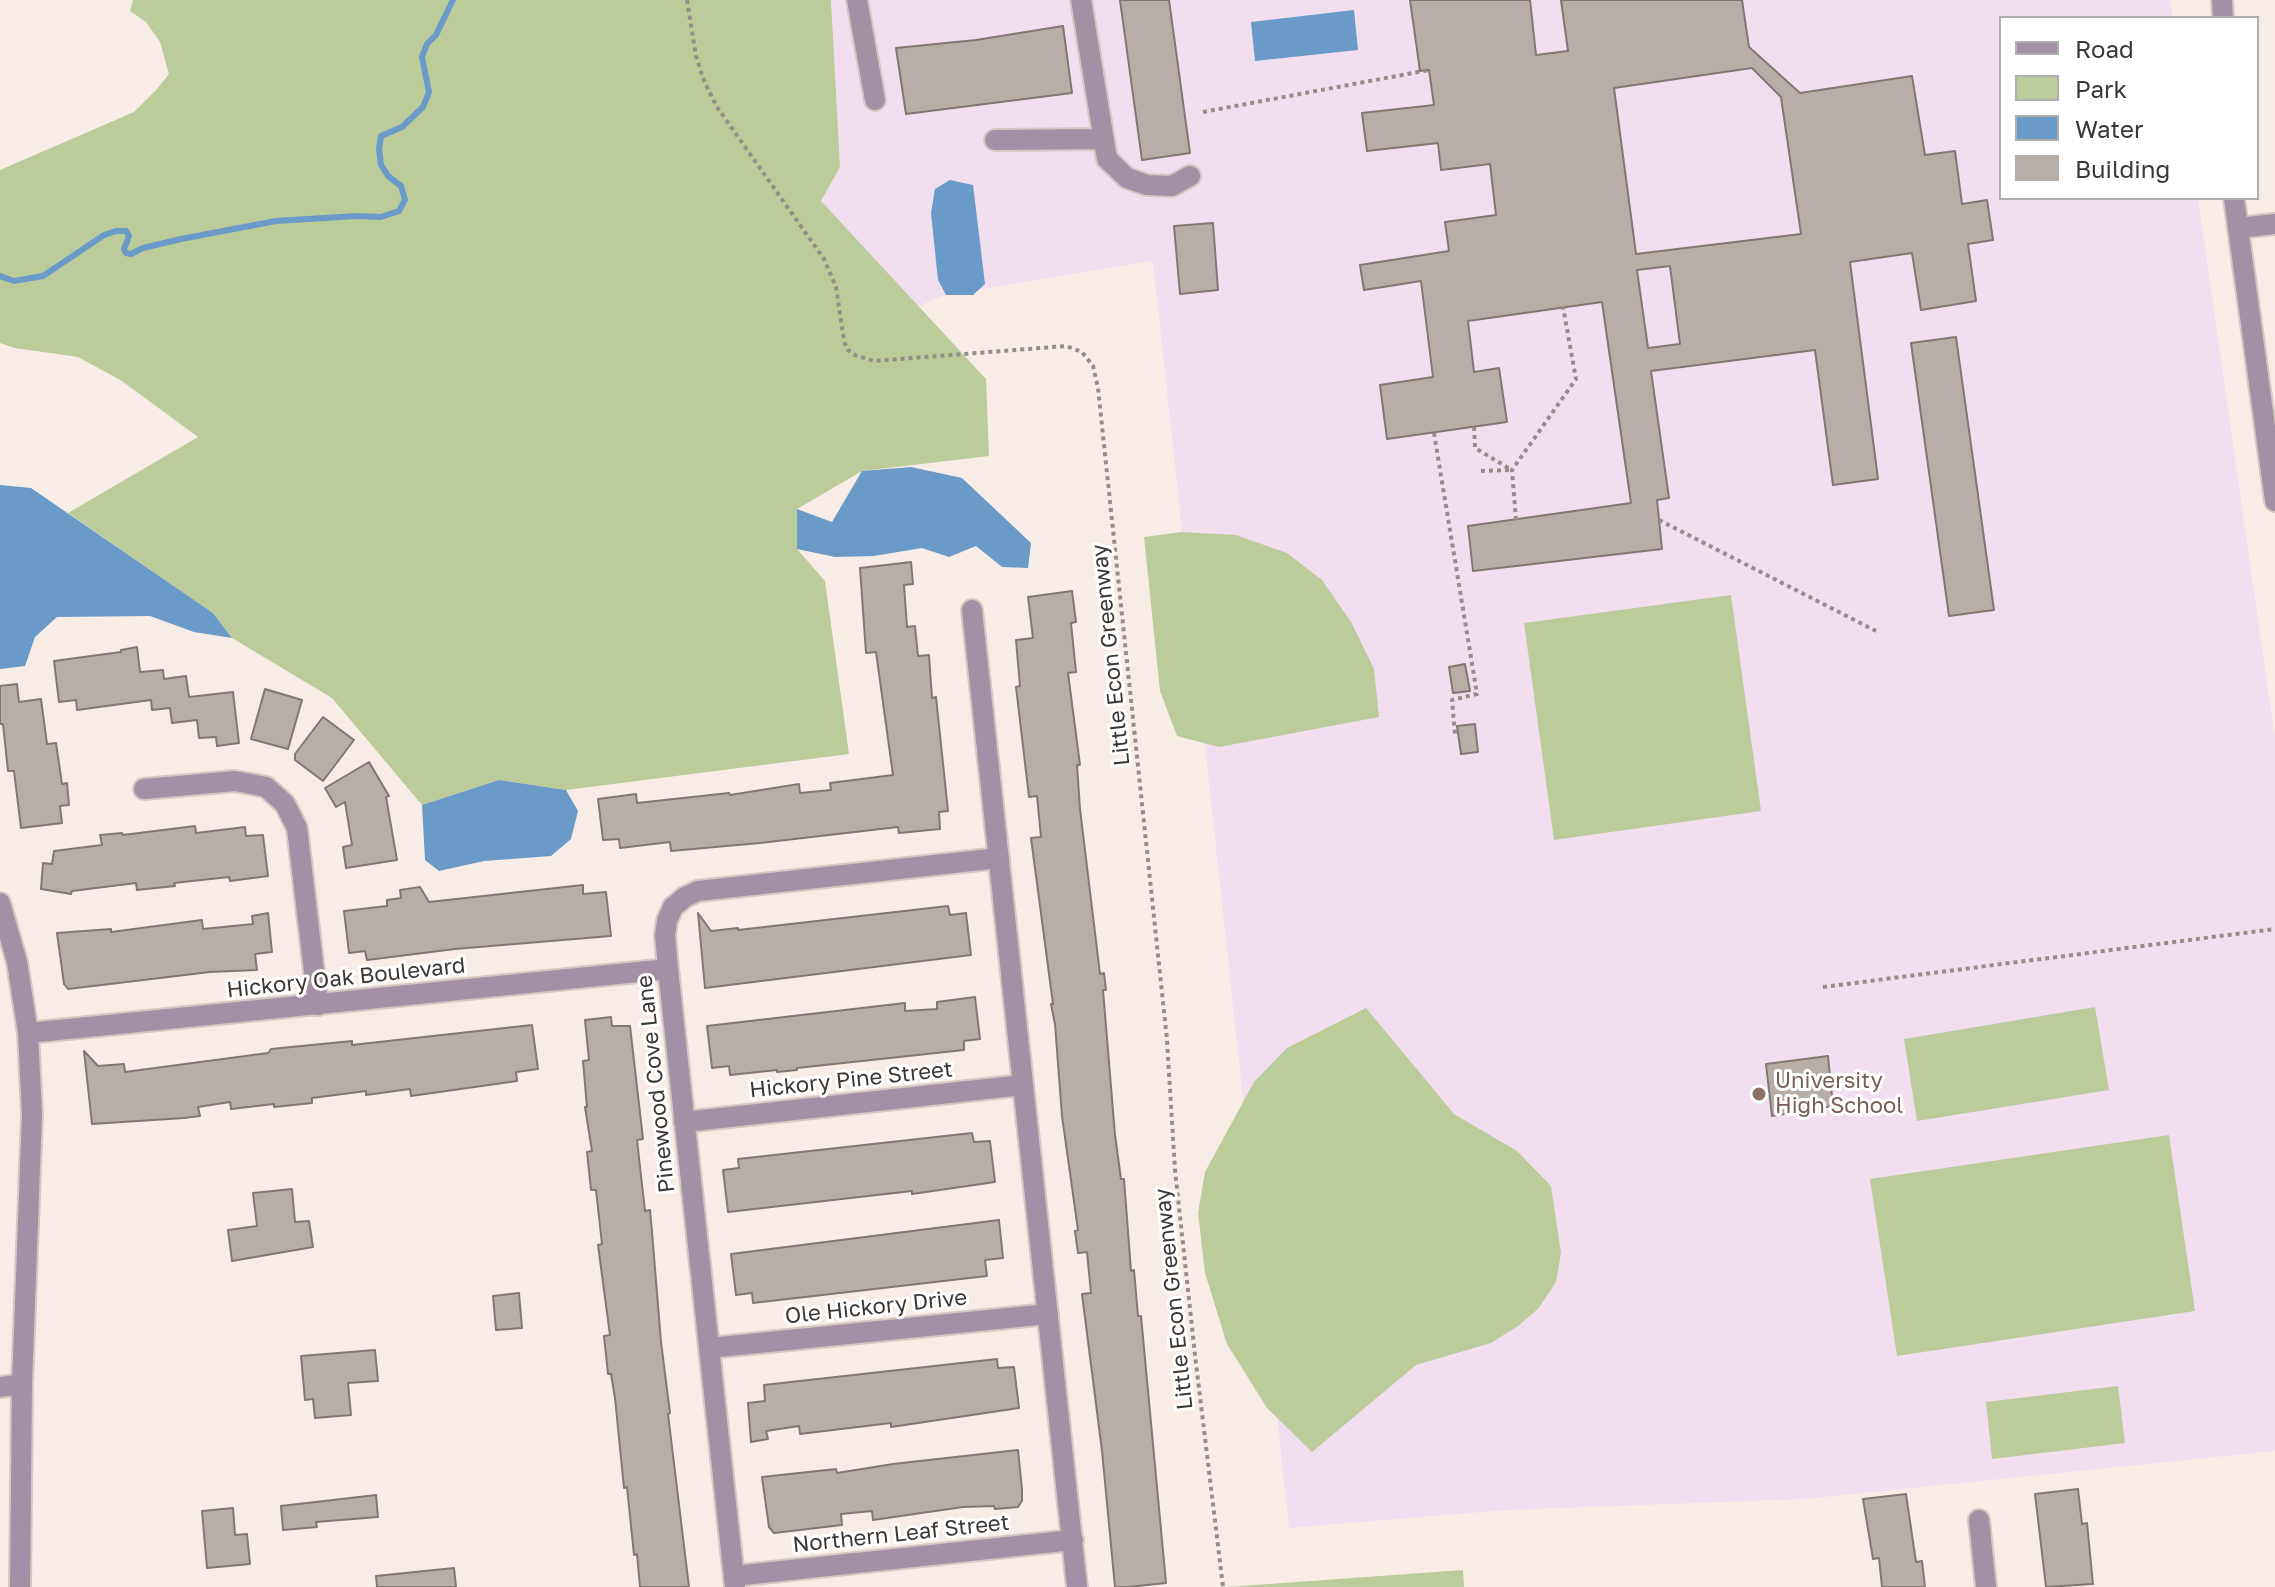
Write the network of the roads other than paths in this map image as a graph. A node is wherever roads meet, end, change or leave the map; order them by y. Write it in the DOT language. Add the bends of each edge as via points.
graph roads {
  1 [pos="857,0"];
  2 [pos="1081,0"];
  3 [pos="875,100"];
  4 [pos="1102,139"];
  5 [pos="995,140"];
  6 [pos="1190,176"];
  7 [pos="2234,200"];
  8 [pos="2275,224"];
  9 [pos="2238,228"];
  10 [pos="2275,501"];
  11 [pos="972,610"];
  12 [pos="144,789"];
  13 [pos="999,858"];
  14 [pos="0,903"];
  15 [pos="668,969"];
  16 [pos="318,1005"];
  17 [pos="28,1033"];
  18 [pos="1023,1085"];
  19 [pos="684,1122"];
  20 [pos="1048,1314"];
  21 [pos="709,1348"];
  22 [pos="22,1384"];
  23 [pos="0,1387"];
  24 [pos="1979,1520"];
  25 [pos="1073,1540"];
  26 [pos="734,1582"];
  27 [pos="20,1587"];
  28 [pos="1077,1587"];
  29 [pos="1986,1587"];
  1 -- 3 [label="street"];
  2 -- 4 [label="street"];
  4 -- 5 [label="street"];
  4 -- 6 [label="street" via="1107,159 1127,178 1172,186"];
  7 -- 9 [label="street"];
  8 -- 9 [label="street"];
  9 -- 10 [label="street"];
  11 -- 13 [label="street"];
  12 -- 16 [label="street" via="235,781 266,787 285,804 297,828"];
  13 -- 15 [label="street, Pinewood Cove Lane" via="698,891 673,907 667,921"];
  13 -- 18 [label="street"];
  14 -- 17 [label="street" via="17,962"];
  15 -- 16 [label="street, Hickory Oak Boulevard"];
  15 -- 19 [label="street, Pinewood Cove Lane"];
  16 -- 17 [label="street, Hickory Oak Boulevard"];
  17 -- 22 [label="street" via="32,1114"];
  18 -- 19 [label="street, Hickory Pine Street"];
  18 -- 20 [label="street"];
  19 -- 21 [label="street, Pinewood Cove Lane"];
  20 -- 21 [label="street, Ole Hickory Drive"];
  20 -- 25 [label="street"];
  21 -- 26 [label="street, Pinewood Cove Lane"];
  22 -- 23 [label="street"];
  22 -- 27 [label="street"];
  24 -- 29 [label="street"];
  25 -- 26 [label="street, Northern Leaf Street"];
  25 -- 28 [label="street"];
}
